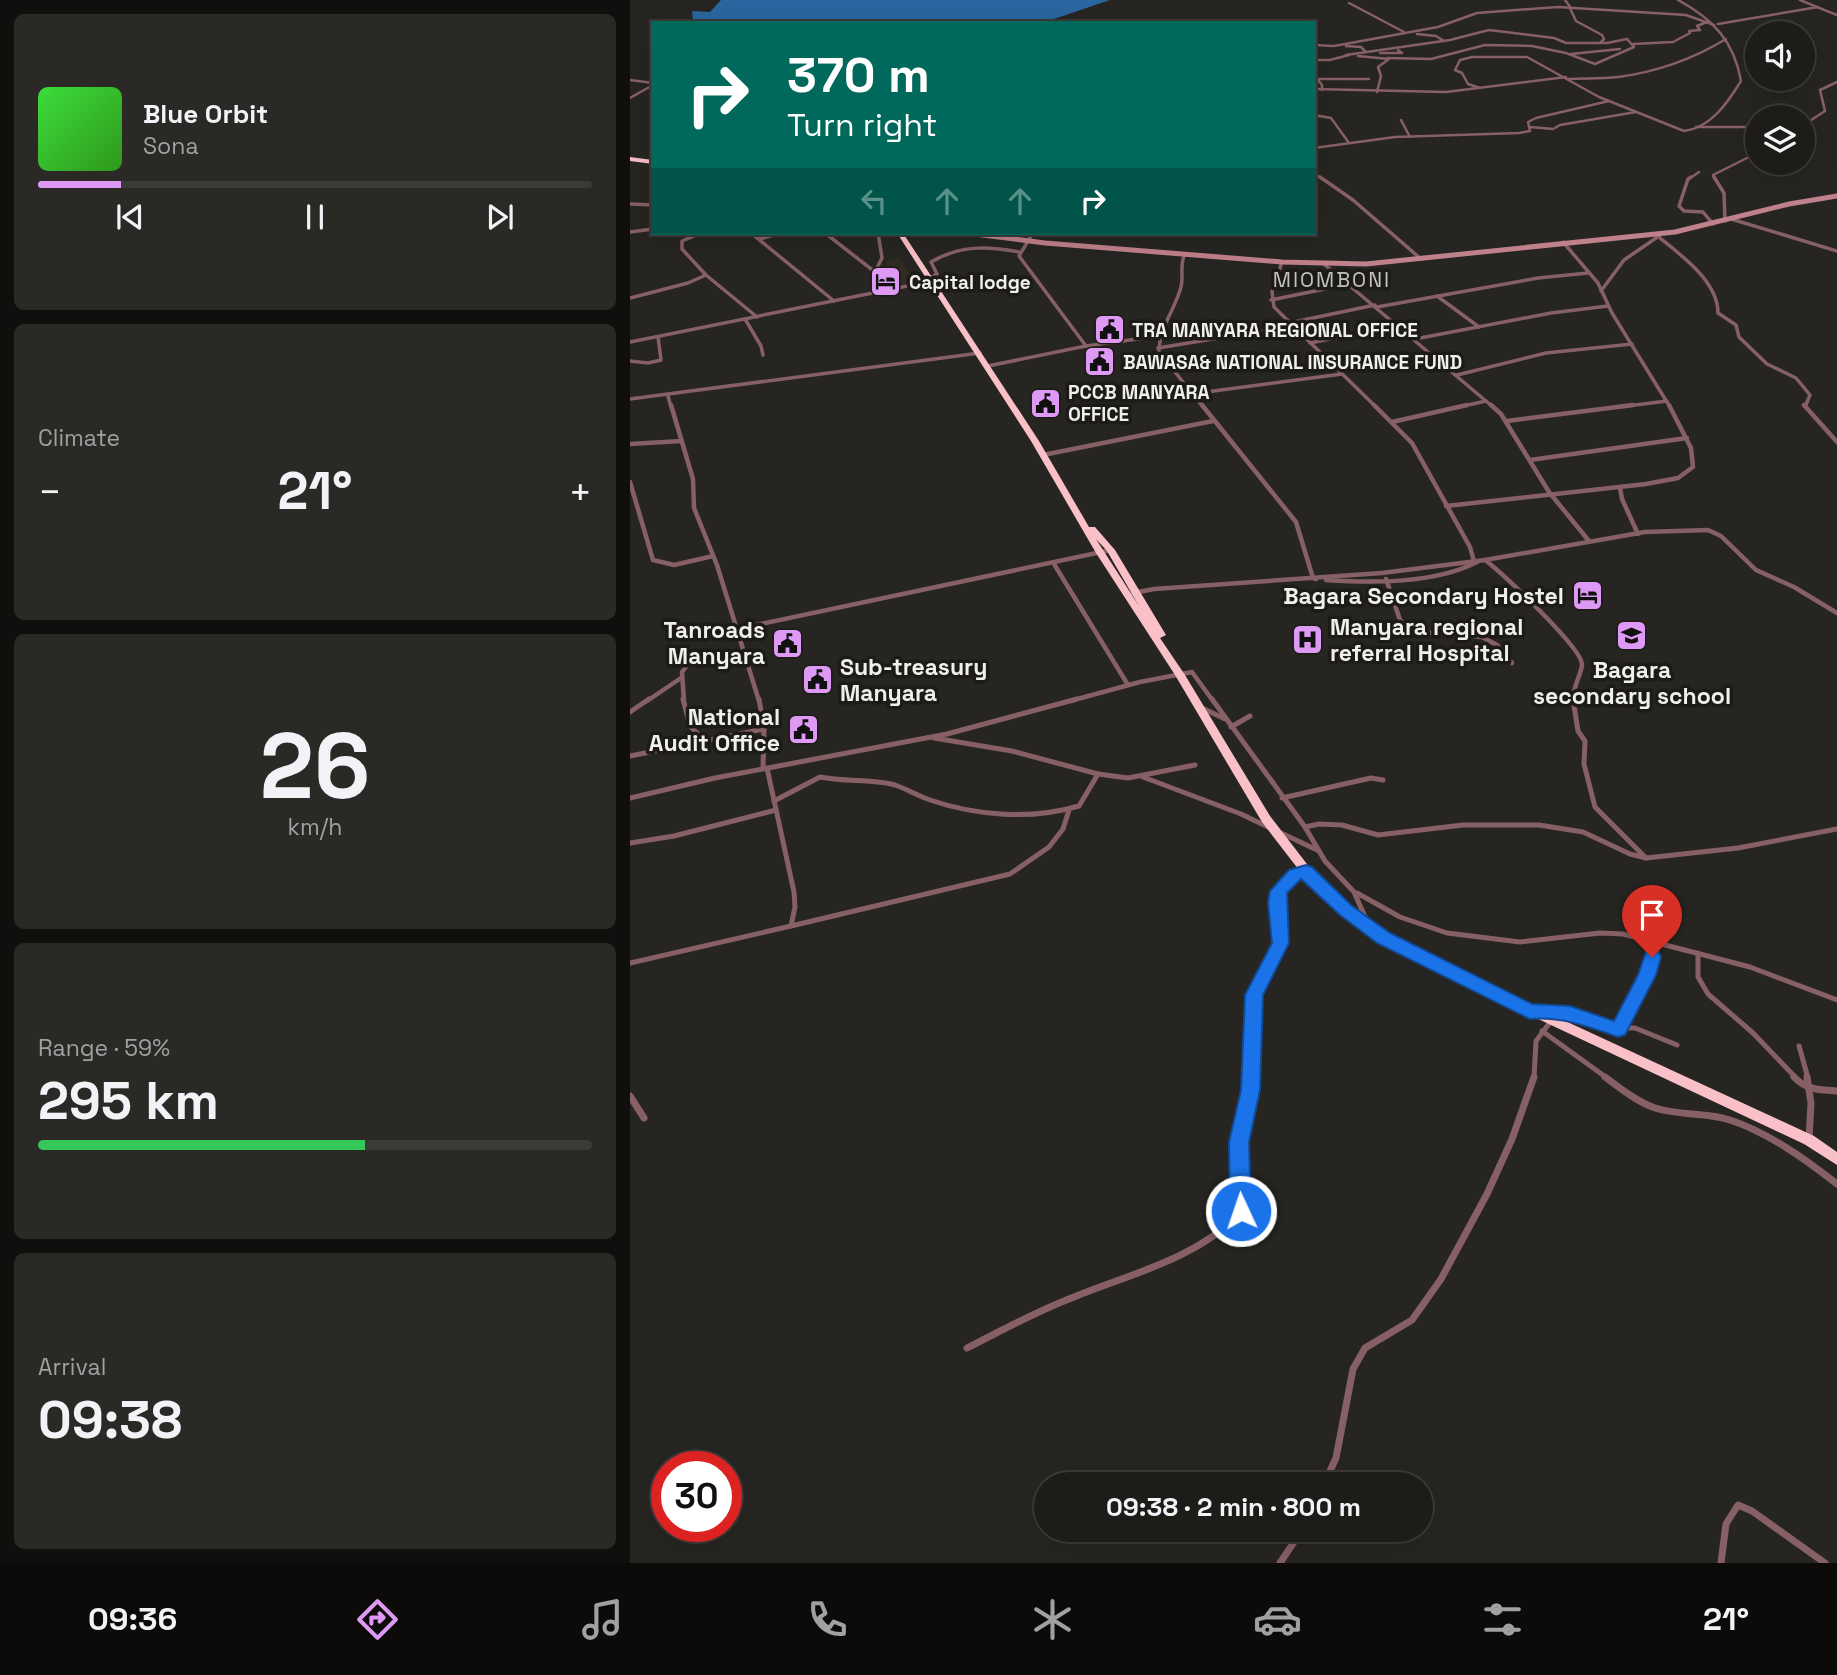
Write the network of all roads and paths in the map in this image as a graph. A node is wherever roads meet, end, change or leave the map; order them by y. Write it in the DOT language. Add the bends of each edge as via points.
graph roads {
  1 [pos="1565,0"];
  2 [pos="1678,0"];
  3 [pos="1800,0"];
  4 [pos="1349,3"];
  5 [pos="1818,7"];
  6 [pos="1571,8"];
  7 [pos="1837,15"];
  8 [pos="1707,22"];
  9 [pos="1718,24"];
  10 [pos="1721,28"];
  11 [pos="1411,32"];
  12 [pos="1404,33"];
  13 [pos="1417,34"];
  14 [pos="1726,39"];
  15 [pos="1444,41"];
  16 [pos="1426,42"];
  17 [pos="1598,43"];
  18 [pos="1633,44"];
  19 [pos="1316,45"];
  20 [pos="1346,46"];
  21 [pos="1397,49"];
  22 [pos="1546,49"];
  23 [pos="1631,49"];
  24 [pos="1366,52"];
  25 [pos="1373,52"];
  26 [pos="1577,52"];
  27 [pos="1398,54"];
  28 [pos="1570,54"];
  29 [pos="1346,55"];
  30 [pos="1387,58"];
  31 [pos="1436,58"];
  32 [pos="1316,62"];
  33 [pos="1367,74"];
  34 [pos="1567,78"];
  35 [pos="1318,79"];
  36 [pos="1369,79"];
  37 [pos="630,80"];
  38 [pos="651,82"];
  39 [pos="1837,82"];
  40 [pos="651,83"];
  41 [pos="1378,86"];
  42 [pos="1480,88"];
  43 [pos="1316,89"];
  44 [pos="1322,90"];
  45 [pos="1377,92"];
  46 [pos="630,98"];
  47 [pos="1609,101"];
  48 [pos="1639,111"];
  49 [pos="1316,115"];
  50 [pos="1815,117"];
  51 [pos="1401,120"];
  52 [pos="1530,127"];
  53 [pos="1696,127"];
  54 [pos="1745,127"];
  55 [pos="1410,137"];
  56 [pos="1349,143"];
  57 [pos="1316,148"];
  58 [pos="1745,157"];
  59 [pos="630,159"];
  60 [pos="651,162"];
  61 [pos="1699,172"];
  62 [pos="1316,174"];
  63 [pos="1837,196"];
  64 [pos="630,204"];
  65 [pos="651,205"];
  66 [pos="1728,220"];
  67 [pos="1713,224"];
  68 [pos="651,229"];
  69 [pos="630,232"];
  70 [pos="696,235"];
  71 [pos="754,235"];
  72 [pos="773,235"];
  73 [pos="827,235"];
  74 [pos="878,235"];
  75 [pos="901,235"];
  76 [pos="982,235"];
  77 [pos="1031,235"];
  78 [pos="1657,235"];
  79 [pos="759,239"];
  80 [pos="1026,241"];
  81 [pos="1563,242"];
  82 [pos="1837,251"];
  83 [pos="1019,252"];
  84 [pos="1185,254"];
  85 [pos="1421,259"];
  86 [pos="1282,262"];
  87 [pos="1324,264"];
  88 [pos="874,272"];
  89 [pos="1588,273"];
  90 [pos="706,275"];
  91 [pos="931,280"];
  92 [pos="1349,284"];
  93 [pos="897,288"];
  94 [pos="1601,291"];
  95 [pos="1437,296"];
  96 [pos="630,298"];
  97 [pos="1271,300"];
  98 [pos="834,301"];
  99 [pos="1376,306"];
  100 [pos="1608,306"];
  101 [pos="757,317"];
  102 [pos="745,319"];
  103 [pos="1290,324"];
  104 [pos="1398,325"];
  105 [pos="1479,327"];
  106 [pos="1159,336"];
  107 [pos="658,337"];
  108 [pos="1415,339"];
  109 [pos="630,342"];
  110 [pos="1310,343"];
  111 [pos="1632,344"];
  112 [pos="1086,346"];
  113 [pos="1158,348"];
  114 [pos="980,353"];
  115 [pos="763,355"];
  116 [pos="630,361"];
  117 [pos="988,366"];
  118 [pos="1342,374"];
  119 [pos="1457,375"];
  120 [pos="1191,394"];
  121 [pos="668,396"];
  122 [pos="630,399"];
  123 [pos="1486,401"];
  124 [pos="1667,401"];
  125 [pos="1213,421"];
  126 [pos="1507,421"];
  127 [pos="1392,422"];
  128 [pos="1687,438"];
  129 [pos="682,440"];
  130 [pos="1837,442"];
  131 [pos="630,444"];
  132 [pos="1043,455"];
  133 [pos="1530,460"];
  134 [pos="630,482"];
  135 [pos="1620,488"];
  136 [pos="1551,495"];
  137 [pos="1446,506"];
  138 [pos="1077,511"];
  139 [pos="638,514"];
  140 [pos="630,517"];
  141 [pos="1638,534"];
  142 [pos="1589,541"];
  143 [pos="1111,550"];
  144 [pos="1100,553"];
  145 [pos="713,556"];
  146 [pos="1485,560"];
  147 [pos="1476,561"];
  148 [pos="1054,564"];
  149 [pos="1313,578"];
  150 [pos="1386,579"];
  151 [pos="1132,594"];
  152 [pos="1837,613"];
  153 [pos="737,629"];
  154 [pos="722,652"];
  155 [pos="1512,663"];
  156 [pos="1181,675"];
  157 [pos="681,678"];
  158 [pos="1128,685"];
  159 [pos="1199,707"];
  160 [pos="630,712"];
  161 [pos="1250,716"];
  162 [pos="1225,719"];
  163 [pos="1231,727"];
  164 [pos="764,729"];
  165 [pos="930,737"];
  166 [pos="705,741"];
  167 [pos="630,756"];
  168 [pos="1195,765"];
  169 [pos="765,768"];
  170 [pos="1097,774"];
  171 [pos="1143,777"];
  172 [pos="1383,780"];
  173 [pos="630,797"];
  174 [pos="1282,798"];
  175 [pos="774,801"];
  176 [pos="776,810"];
  177 [pos="1069,810"];
  178 [pos="1305,827"];
  179 [pos="1272,829"];
  180 [pos="1837,829"];
  181 [pos="630,843"];
  182 [pos="1317,850"];
  183 [pos="1646,858"];
  184 [pos="1306,871"];
  185 [pos="1354,892"];
  186 [pos="791,926"];
  187 [pos="1370,930"];
  188 [pos="1649,941"];
  189 [pos="1698,953"];
  190 [pos="630,964"];
  191 [pos="1837,1000"];
  192 [pos="1530,1011"];
  193 [pos="1550,1021"];
  194 [pos="1618,1030"];
  195 [pos="1542,1031"];
  196 [pos="1676,1045"];
  197 [pos="1799,1046"];
  198 [pos="1812,1089"];
  199 [pos="1837,1091"];
  200 [pos="630,1096"];
  201 [pos="643,1118"];
  202 [pos="1809,1140"];
  203 [pos="1837,1159"];
  204 [pos="1837,1184"];
  205 [pos="967,1348"];
  206 [pos="1330,1472"];
  207 [pos="1294,1542"];
  208 [pos="1280,1563"];
  209 [pos="1721,1563"];
  210 [pos="1825,1563"];
  1 -- 6 [label="street"];
  2 -- 9 [label="street"];
  3 -- 5 [label="street"];
  4 -- 12 [label="street"];
  5 -- 7 [label="street"];
  5 -- 9 [label="street"];
  6 -- 8 [label="street" via="1686,15"];
  6 -- 11 [label="street" via="1487,11"];
  6 -- 17 [label="street" via="1576,21 1604,37"];
  8 -- 10 [label="street"];
  8 -- 18 [label="street" via="1675,42"];
  9 -- 10 [label="street"];
  10 -- 14 [label="street"];
  11 -- 12 [label="street"];
  11 -- 13 [label="street"];
  12 -- 19 [label="street"];
  13 -- 15 [label="street"];
  13 -- 16 [label="street"];
  14 -- 34 [label="street" via="1710,50 1648,71"];
  14 -- 53 [label="street" via="1738,65 1740,85 1723,109"];
  15 -- 16 [label="street"];
  15 -- 17 [label="street" via="1489,30 1566,43"];
  16 -- 21 [label="street"];
  17 -- 18 [label="street" via="1627,39"];
  18 -- 23 [label="street"];
  20 -- 24 [label="street"];
  21 -- 25 [label="street"];
  21 -- 27 [label="street" via="1403,52"];
  22 -- 26 [label="street"];
  22 -- 28 [label="street"];
  22 -- 31 [label="street" via="1485,46"];
  23 -- 26 [label="street"];
  23 -- 28 [label="street" via="1599,64"];
  24 -- 25 [label="street"];
  24 -- 29 [label="street"];
  25 -- 27 [label="street"];
  26 -- 28 [label="street"];
  27 -- 31 [label="street"];
  29 -- 30 [label="street"];
  29 -- 32 [label="street"];
  30 -- 31 [label="street"];
  30 -- 41 [label="street" via="1378,67"];
  33 -- 36 [label="street"];
  34 -- 42 [label="street"];
  34 -- 42 [label="street" via="1522,56 1460,61 1455,70 1468,84"];
  34 -- 47 [label="street"];
  35 -- 36 [label="street"];
  35 -- 44 [label="street"];
  36 -- 41 [label="street"];
  37 -- 38 [label="street"];
  39 -- 50 [label="street" via="1820,90 1825,111"];
  40 -- 46 [label="street"];
  41 -- 45 [label="street"];
  42 -- 45 [label="street"];
  43 -- 44 [label="street"];
  44 -- 45 [label="street"];
  47 -- 48 [label="street"];
  47 -- 52 [label="street" via="1536,118 1528,122"];
  48 -- 52 [label="street" via="1555,129"];
  48 -- 53 [label="street" via="1678,130"];
  49 -- 56 [label="street" via="1330,117"];
  51 -- 55 [label="street"];
  52 -- 55 [label="street" via="1528,132 1505,135"];
  53 -- 54 [label="street"];
  55 -- 56 [label="street"];
  56 -- 57 [label="street"];
  58 -- 66 [label="street" via="1713,175 1724,193"];
  59 -- 60 [label="highway"];
  61 -- 67 [label="street" via="1688,179 1679,206 1684,211 1703,212"];
  62 -- 85 [label="street"];
  63 -- 66 [label="street"];
  64 -- 65 [label="street"];
  66 -- 67 [label="street"];
  66 -- 82 [label="street"];
  67 -- 78 [label="street"];
  68 -- 69 [label="street"];
  70 -- 90 [label="street" via="681,245"];
  71 -- 79 [label="street"];
  72 -- 79 [label="street"];
  73 -- 88 [label="street"];
  74 -- 88 [label="street" via="882,258"];
  75 -- 91 [label="highway"];
  76 -- 80 [label="street"];
  77 -- 80 [label="street"];
  78 -- 81 [label="street"];
  78 -- 94 [label="street" via="1625,260"];
  78 -- 130 [label="street" via="1713,291 1718,300 1716,311 1735,325 1739,337 1766,364 1803,385 1810,396 1804,406"];
  79 -- 98 [label="street"];
  80 -- 83 [label="street"];
  80 -- 84 [label="street"];
  81 -- 85 [label="street"];
  81 -- 89 [label="street"];
  83 -- 91 [label="street" via="959,247 931,262 937,274"];
  83 -- 112 [label="street"];
  84 -- 86 [label="street"];
  84 -- 106 [label="street" via="1181,289"];
  85 -- 87 [label="street"];
  86 -- 87 [label="street"];
  86 -- 97 [label="street"];
  87 -- 92 [label="street"];
  88 -- 93 [label="street" via="882,283"];
  89 -- 94 [label="street"];
  89 -- 95 [label="street"];
  90 -- 96 [label="street"];
  90 -- 101 [label="street"];
  91 -- 93 [label="street"];
  91 -- 114 [label="highway"];
  92 -- 97 [label="street"];
  92 -- 99 [label="street"];
  93 -- 98 [label="street"];
  94 -- 100 [label="street"];
  95 -- 99 [label="street"];
  95 -- 105 [label="street"];
  97 -- 103 [label="street"];
  98 -- 101 [label="street"];
  99 -- 103 [label="street"];
  99 -- 104 [label="street"];
  100 -- 105 [label="street"];
  100 -- 111 [label="street"];
  101 -- 102 [label="street"];
  102 -- 107 [label="street"];
  102 -- 115 [label="street"];
  103 -- 110 [label="street"];
  103 -- 113 [label="street"];
  104 -- 108 [label="street"];
  104 -- 110 [label="street"];
  105 -- 108 [label="street"];
  106 -- 112 [label="street"];
  106 -- 113 [label="street"];
  107 -- 109 [label="street"];
  107 -- 116 [label="street" via="660,361"];
  108 -- 119 [label="street"];
  110 -- 118 [label="street"];
  111 -- 119 [label="street" via="1563,350"];
  111 -- 124 [label="street"];
  112 -- 117 [label="street"];
  113 -- 120 [label="street"];
  114 -- 117 [label="highway"];
  114 -- 121 [label="street"];
  117 -- 132 [label="highway"];
  118 -- 120 [label="street"];
  118 -- 127 [label="street"];
  119 -- 123 [label="street"];
  120 -- 125 [label="street"];
  121 -- 122 [label="street"];
  121 -- 129 [label="street"];
  123 -- 126 [label="street"];
  123 -- 127 [label="street"];
  124 -- 126 [label="street"];
  124 -- 128 [label="street"];
  125 -- 132 [label="street"];
  125 -- 149 [label="street" via="1296,522"];
  126 -- 133 [label="street"];
  127 -- 137 [label="street" via="1422,456"];
  128 -- 133 [label="street"];
  128 -- 135 [label="street" via="1695,462 1685,475"];
  129 -- 131 [label="street"];
  129 -- 145 [label="street" via="693,479 694,508"];
  132 -- 138 [label="highway"];
  133 -- 136 [label="street"];
  134 -- 139 [label="street"];
  135 -- 136 [label="street"];
  135 -- 141 [label="street"];
  136 -- 137 [label="street"];
  136 -- 142 [label="street"];
  137 -- 147 [label="street"];
  138 -- 143 [label="highway"];
  138 -- 144 [label="highway"];
  139 -- 140 [label="street"];
  139 -- 145 [label="street" via="650,556 657,564"];
  141 -- 142 [label="street"];
  141 -- 152 [label="street" via="1714,531 1756,570 1794,586"];
  142 -- 146 [label="street"];
  143 -- 144 [label="street"];
  143 -- 151 [label="highway"];
  144 -- 148 [label="street"];
  144 -- 151 [label="highway"];
  145 -- 153 [label="street"];
  146 -- 147 [label="street"];
  146 -- 183 [label="street" via="1506,576 1580,657 1574,715 1585,741 1584,764 1595,807"];
  147 -- 149 [label="street"];
  147 -- 150 [label="street" via="1462,570"];
  148 -- 153 [label="street"];
  148 -- 158 [label="street"];
  149 -- 150 [label="street"];
  149 -- 151 [label="street"];
  150 -- 155 [label="street" via="1394,610 1411,631 1482,637 1497,645"];
  151 -- 156 [label="highway"];
  153 -- 164 [label="street"];
  154 -- 157 [label="street" via="692,659 683,667"];
  156 -- 158 [label="street"];
  156 -- 159 [label="highway"];
  156 -- 162 [label="street" via="1196,675"];
  157 -- 160 [label="street"];
  157 -- 166 [label="street" via="690,726"];
  158 -- 165 [label="street"];
  159 -- 162 [label="street"];
  159 -- 179 [label="highway"];
  161 -- 163 [label="street"];
  162 -- 163 [label="street"];
  163 -- 174 [label="street"];
  164 -- 166 [label="street"];
  164 -- 169 [label="street"];
  165 -- 169 [label="street"];
  165 -- 170 [label="street" via="1025,754"];
  166 -- 167 [label="street"];
  168 -- 171 [label="street"];
  169 -- 173 [label="street"];
  169 -- 175 [label="street"];
  170 -- 171 [label="street"];
  170 -- 177 [label="street" via="1079,806"];
  171 -- 179 [label="street"];
  172 -- 174 [label="street" via="1371,778"];
  174 -- 178 [label="street"];
  175 -- 176 [label="street"];
  175 -- 177 [label="street" via="820,777 893,784 930,800 988,814"];
  176 -- 181 [label="street"];
  176 -- 186 [label="street" via="794,892"];
  177 -- 186 [label="street" via="1063,829 1049,847 1010,874"];
  178 -- 182 [label="street"];
  178 -- 183 [label="street" via="1342,825 1378,835 1464,825 1539,825 1583,832"];
  179 -- 182 [label="street"];
  179 -- 184 [label="highway"];
  180 -- 183 [label="street" via="1738,848"];
  182 -- 185 [label="street"];
  184 -- 187 [label="highway"];
  184 -- 205 [label="street" via="1287,880 1279,891 1280,943 1254,995 1251,1090 1239,1142 1240,1214 1190,1252 1057,1304"];
  185 -- 187 [label="street"];
  185 -- 188 [label="street" via="1396,916 1482,939 1519,943 1608,932"];
  186 -- 190 [label="street"];
  187 -- 192 [label="highway"];
  188 -- 189 [label="street"];
  188 -- 194 [label="street" via="1652,965"];
  189 -- 191 [label="street" via="1754,968"];
  189 -- 198 [label="street" via="1698,977 1708,994 1789,1073"];
  192 -- 193 [label="highway"];
  192 -- 194 [label="street" via="1570,1013"];
  193 -- 195 [label="street"];
  193 -- 202 [label="highway"];
  194 -- 196 [label="street" via="1639,1030"];
  195 -- 204 [label="street" via="1650,1107 1718,1116 1744,1126 1812,1164"];
  195 -- 206 [label="street" via="1536,1041 1533,1085 1512,1139 1441,1279 1412,1320 1365,1348 1353,1369"];
  197 -- 198 [label="street"];
  198 -- 199 [label="street"];
  198 -- 202 [label="street"];
  200 -- 201 [label="street"];
  202 -- 203 [label="highway"];
  207 -- 208 [label="street"];
  209 -- 210 [label="street" via="1726,1524 1738,1505"];
}
